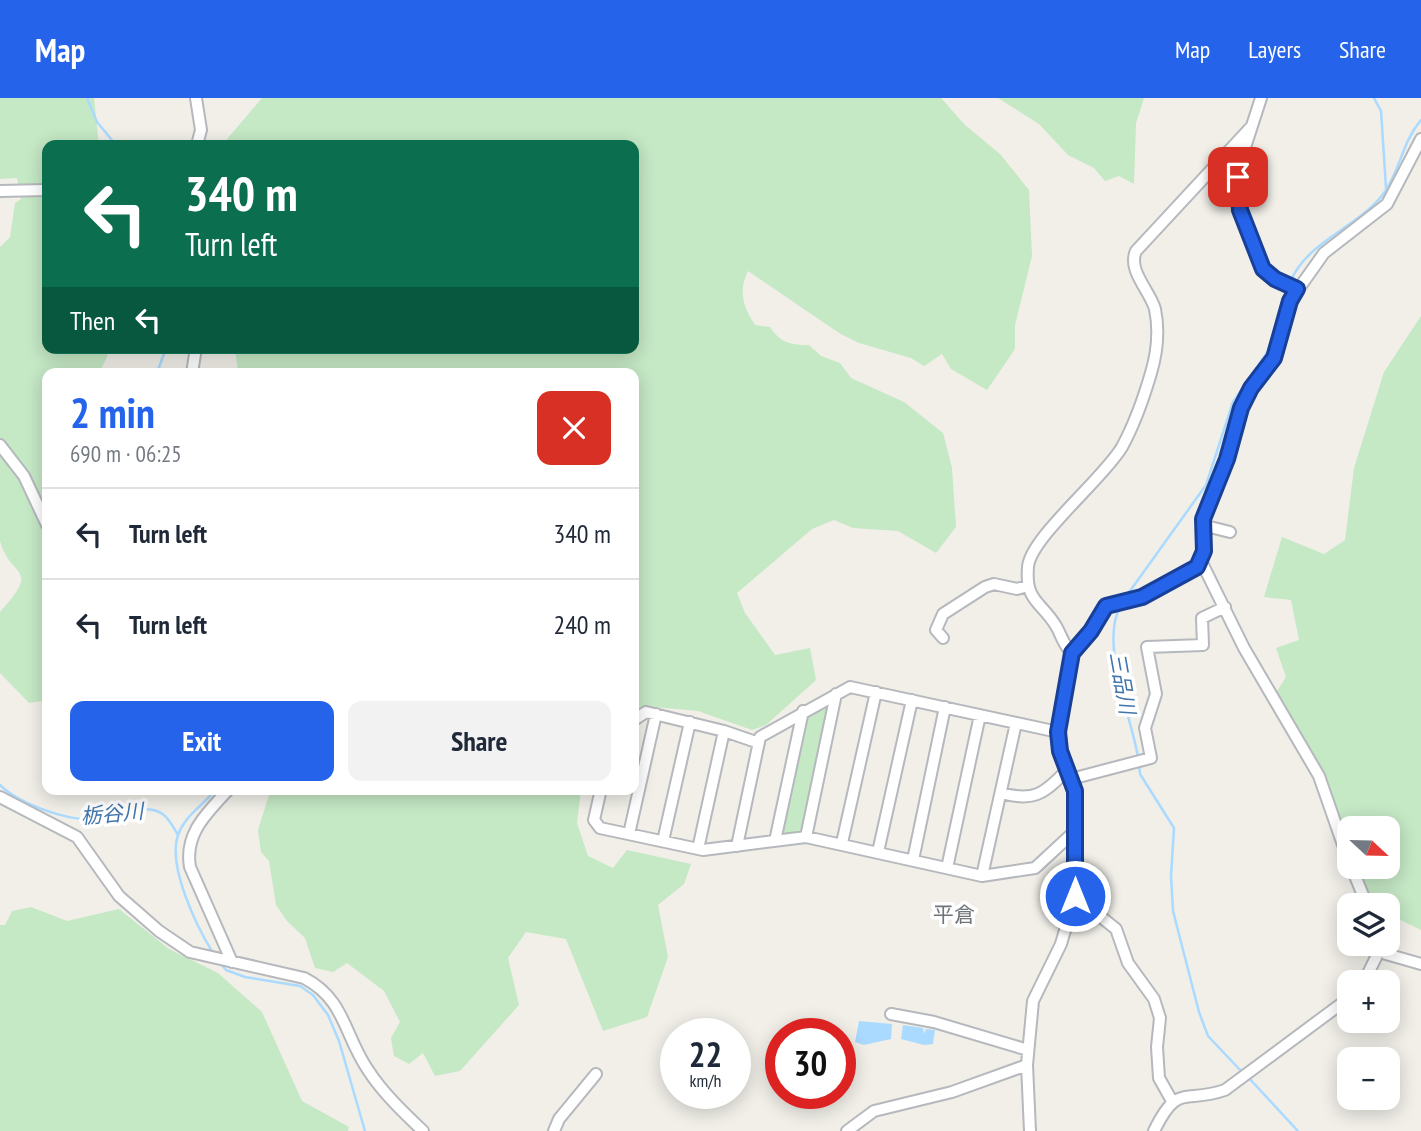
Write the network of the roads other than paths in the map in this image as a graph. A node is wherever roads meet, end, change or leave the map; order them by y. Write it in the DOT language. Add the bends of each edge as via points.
graph roads {
  1 [pos="196,98"];
  2 [pos="1261,98"];
  3 [pos="1252,126"];
  4 [pos="1421,139"];
  5 [pos="198,140"];
  6 [pos="42,190"];
  7 [pos="0,191"];
  8 [pos="1290,286"];
  9 [pos="0,445"];
  10 [pos="42,515"];
  11 [pos="1202,525"];
  12 [pos="1230,532"];
  13 [pos="1201,561"];
  14 [pos="1028,586"];
  15 [pos="1225,607"];
  16 [pos="943,638"];
  17 [pos="1072,653"];
  18 [pos="876,692"];
  19 [pos="836,694"];
  20 [pos="912,700"];
  21 [pos="945,708"];
  22 [pos="803,711"];
  23 [pos="656,714"];
  24 [pos="980,715"];
  25 [pos="639,717"];
  26 [pos="690,722"];
  27 [pos="1016,723"];
  28 [pos="724,731"];
  29 [pos="1058,732"];
  30 [pos="759,743"];
  31 [pos="1069,774"];
  32 [pos="639,790"];
  33 [pos="1001,793"];
  34 [pos="224,795"];
  35 [pos="600,795"];
  36 [pos="638,795"];
  37 [pos="0,797"];
  38 [pos="1337,827"];
  39 [pos="1075,831"];
  40 [pos="629,834"];
  41 [pos="806,837"];
  42 [pos="663,841"];
  43 [pos="775,841"];
  44 [pos="842,843"];
  45 [pos="737,846"];
  46 [pos="698,849"];
  47 [pos="878,852"];
  48 [pos="913,860"];
  49 [pos="947,868"];
  50 [pos="982,876"];
  51 [pos="1075,896"];
  52 [pos="1400,956"];
  53 [pos="232,962"];
  54 [pos="1421,964"];
  55 [pos="1337,1007"];
  56 [pos="891,1014"];
  57 [pos="1028,1049"];
  58 [pos="1027,1065"];
  59 [pos="596,1074"];
  60 [pos="1172,1101"];
  61 [pos="422,1131"];
  62 [pos="554,1131"];
  63 [pos="847,1131"];
  64 [pos="1030,1131"];
  65 [pos="1154,1131"];
  1 -- 5 [label="street"];
  2 -- 3 [label="street"];
  3 -- 8 [label="street" via="1239,166 1240,210 1263,269"];
  3 -- 14 [label="street" via="1136,251 1134,265 1153,303 1157,324 1148,384 1117,453 1032,550"];
  4 -- 8 [label="street" via="1387,204"];
  6 -- 7 [label="street"];
  8 -- 11 [label="street" via="1274,358 1245,398"];
  9 -- 10 [label="street" via="23,476"];
  11 -- 12 [label="street"];
  11 -- 13 [label="street"];
  13 -- 15 [label="street"];
  13 -- 17 [label="street" via="1132,599 1106,606"];
  14 -- 16 [label="street" via="1017,589 994,584 978,591 940,617 936,630"];
  14 -- 17 [label="street" via="1031,599"];
  15 -- 31 [label="street" via="1202,618 1203,645 1147,648 1156,694 1145,728 1150,759"];
  15 -- 38 [label="street" via="1319,776"];
  17 -- 29 [label="street"];
  18 -- 19 [label="street" via="850,687"];
  18 -- 20 [label="street"];
  18 -- 44 [label="street"];
  19 -- 22 [label="street"];
  19 -- 41 [label="street"];
  20 -- 21 [label="street"];
  20 -- 47 [label="street"];
  21 -- 24 [label="street"];
  21 -- 48 [label="street"];
  22 -- 30 [label="street" via="761,737"];
  22 -- 43 [label="street"];
  23 -- 25 [label="street" via="646,712"];
  23 -- 26 [label="street"];
  23 -- 32 [label="street"];
  24 -- 27 [label="street"];
  24 -- 49 [label="street"];
  26 -- 28 [label="street"];
  26 -- 42 [label="street"];
  27 -- 29 [label="street"];
  27 -- 33 [label="street"];
  28 -- 30 [label="street"];
  28 -- 46 [label="street"];
  29 -- 31 [label="street"];
  30 -- 45 [label="street"];
  31 -- 33 [label="street" via="1032,796"];
  31 -- 39 [label="street" via="1075,791"];
  33 -- 50 [label="street"];
  34 -- 53 [label="street" via="194,831 189,854 190,867"];
  35 -- 40 [label="street" via="594,820 600,828"];
  36 -- 40 [label="street"];
  37 -- 53 [label="street" via="77,837 119,895 159,931 190,952"];
  39 -- 50 [label="street" via="1035,868"];
  39 -- 51 [label="street"];
  40 -- 42 [label="street"];
  41 -- 43 [label="street"];
  41 -- 44 [label="street"];
  42 -- 46 [label="street"];
  43 -- 45 [label="street"];
  44 -- 47 [label="street"];
  45 -- 46 [label="street"];
  47 -- 48 [label="street"];
  48 -- 49 [label="street"];
  49 -- 50 [label="street"];
  51 -- 57 [label="street" via="1062,944 1033,1001"];
  51 -- 60 [label="street" via="1116,929 1129,963 1154,999 1160,1018 1160,1078"];
  52 -- 54 [label="street"];
  53 -- 61 [label="street" via="304,978 321,989 338,1006 368,1070"];
  55 -- 60 [label="street" via="1238,1082 1212,1095 1180,1096"];
  56 -- 57 [label="street"];
  57 -- 58 [label="street"];
  58 -- 63 [label="street" via="952,1092 874,1111"];
  58 -- 64 [label="street"];
  59 -- 62 [label="street"];
  60 -- 65 [label="street"];
}
